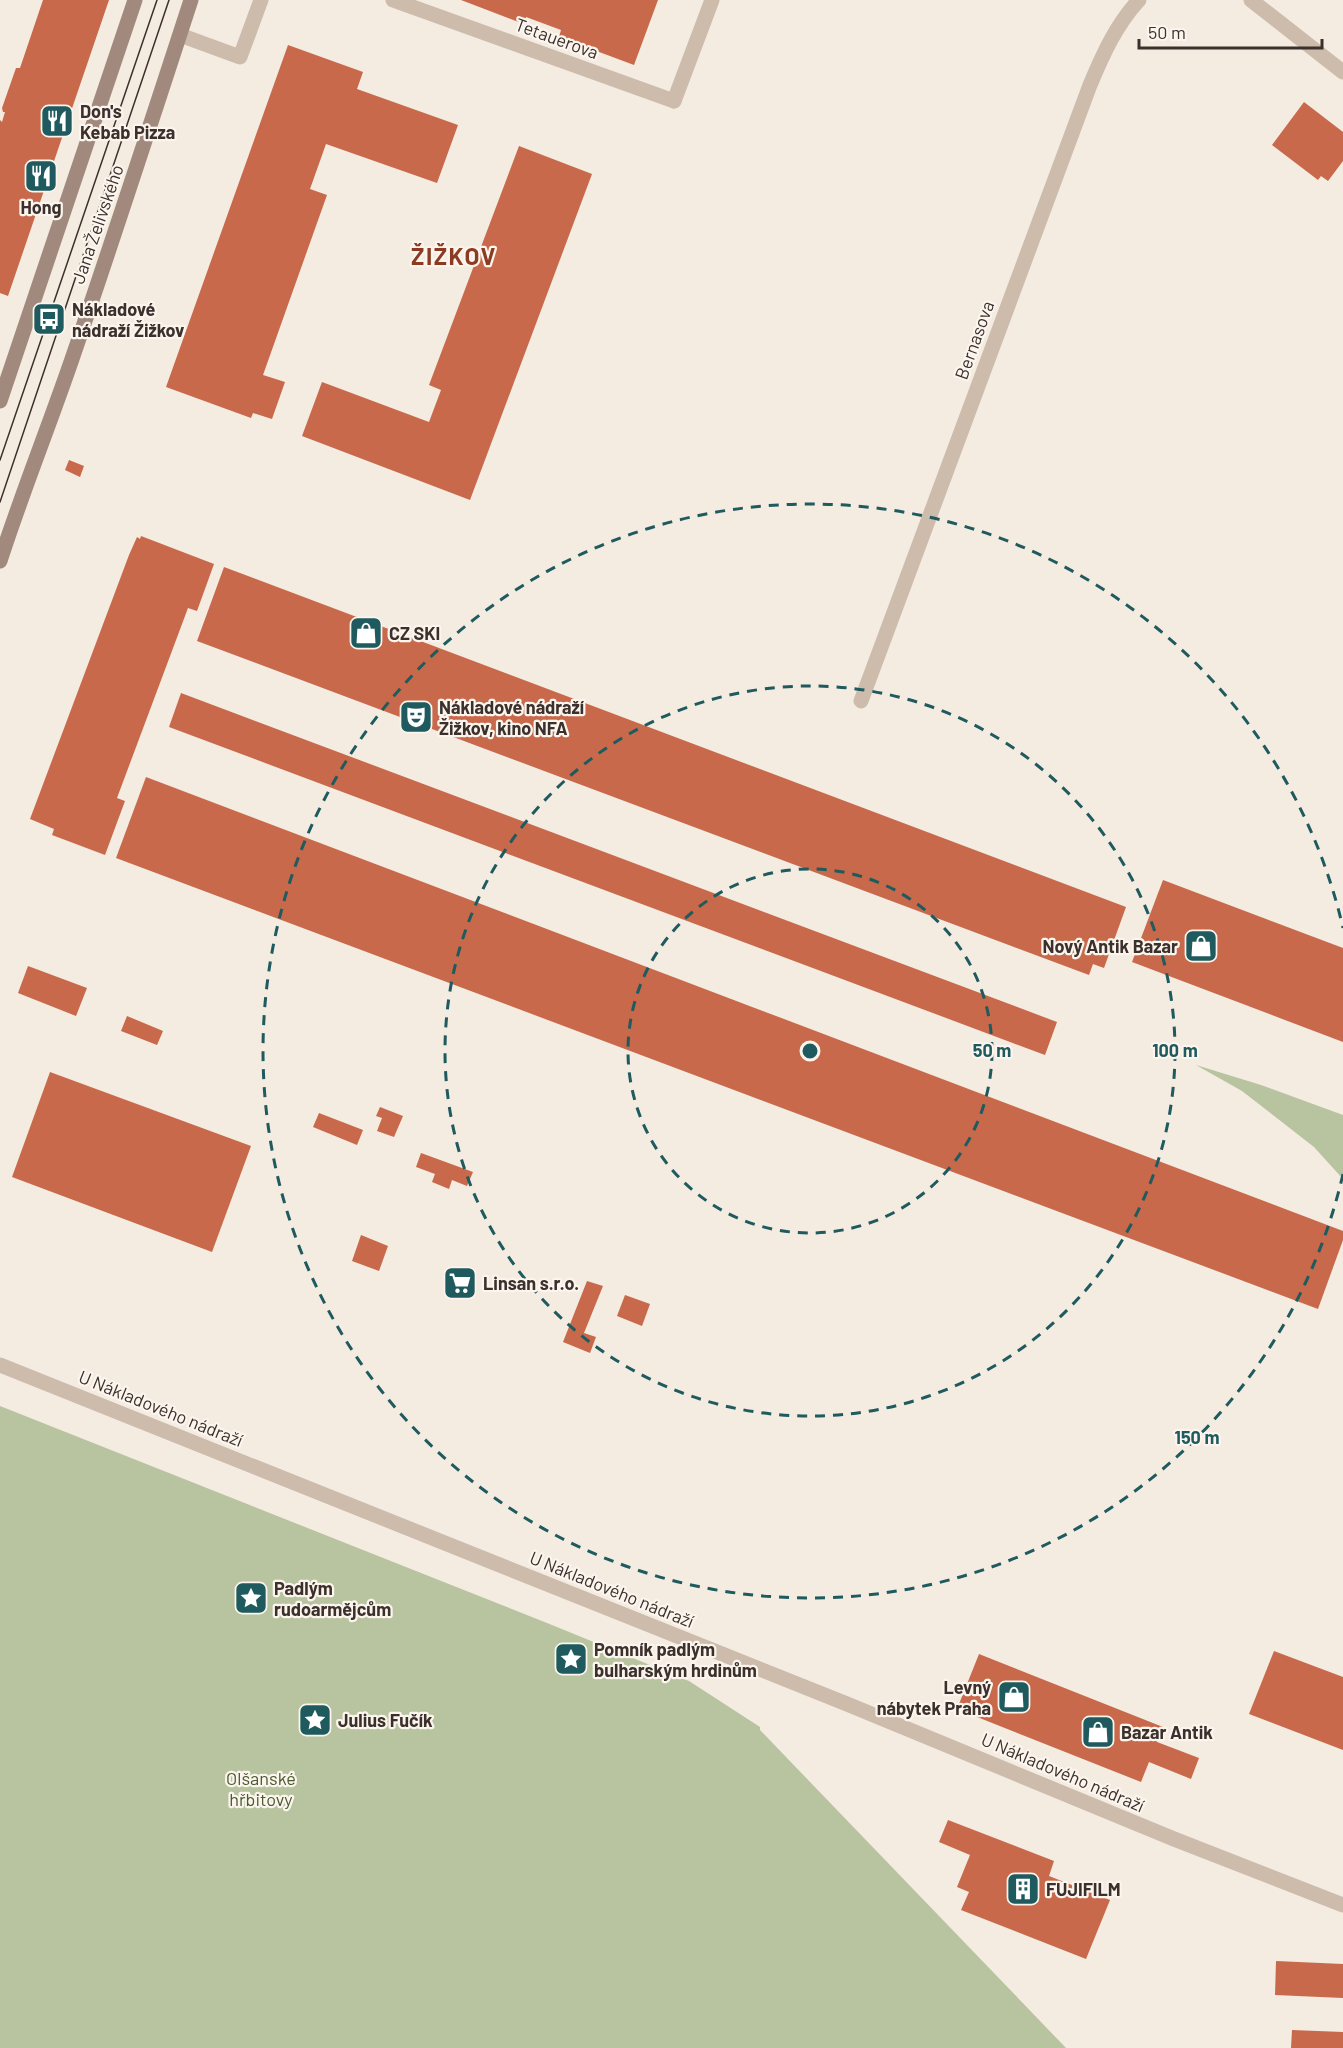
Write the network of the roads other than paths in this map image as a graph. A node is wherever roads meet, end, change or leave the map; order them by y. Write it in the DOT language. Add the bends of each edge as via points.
graph roads {
  1 [pos="135,0"];
  2 [pos="191,0"];
  3 [pos="261,0"];
  4 [pos="393,0"];
  5 [pos="712,0"];
  6 [pos="1139,0"];
  7 [pos="1251,0"];
  8 [pos="180,35"];
  9 [pos="1343,72"];
  10 [pos="0,401"];
  11 [pos="5,528"];
  12 [pos="0,561"];
  13 [pos="861,701"];
  14 [pos="0,1365"];
  15 [pos="1343,1905"];
  1 -- 10 [label="main road, Jana Želivského"];
  2 -- 8 [label="main road, Jana Želivského"];
  3 -- 8 [label="street" via="240,57"];
  4 -- 5 [label="street, Tetauerova" via="674,101"];
  6 -- 13 [label="street, Bernasova" via="1107,45 1090,85"];
  7 -- 9 [label="street"];
  8 -- 11 [label="main road, Jana Želivského" via="75,350"];
  11 -- 12 [label="main road, Jana Želivského"];
  14 -- 15 [label="street, U Nákladového nádraží"];
}
